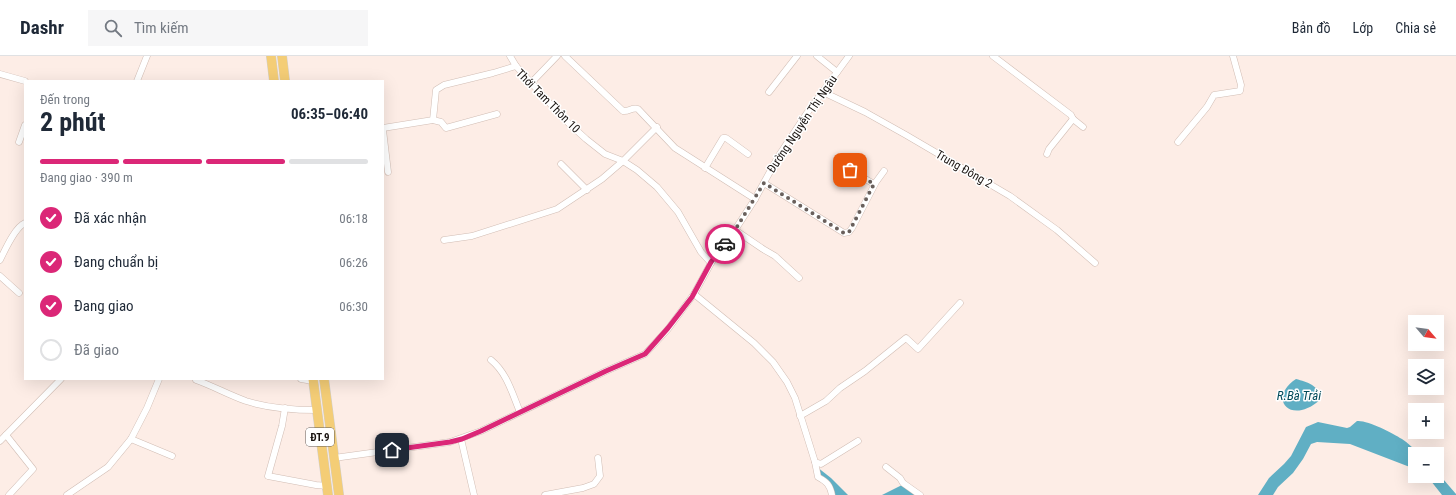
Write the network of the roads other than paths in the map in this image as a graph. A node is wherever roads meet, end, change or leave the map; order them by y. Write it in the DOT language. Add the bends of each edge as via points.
graph roads {
  1 [pos="147,56"];
  2 [pos="271,56"];
  3 [pos="282,56"];
  4 [pos="510,56"];
  5 [pos="557,56"];
  6 [pos="565,56"];
  7 [pos="797,56"];
  8 [pos="817,56"];
  9 [pos="849,56"];
  10 [pos="993,56"];
  11 [pos="1233,56"];
  12 [pos="516,66"];
  13 [pos="837,72"];
  14 [pos="0,74"];
  15 [pos="137,80"];
  16 [pos="274,80"];
  17 [pos="285,80"];
  18 [pos="24,81"];
  19 [pos="531,83"];
  20 [pos="769,92"];
  21 [pos="822,92"];
  22 [pos="497,114"];
  23 [pos="1073,119"];
  24 [pos="433,120"];
  25 [pos="1083,126"];
  26 [pos="24,128"];
  27 [pos="657,128"];
  28 [pos="384,129"];
  29 [pos="384,138"];
  30 [pos="19,142"];
  31 [pos="1178,142"];
  32 [pos="748,154"];
  33 [pos="1047,154"];
  34 [pos="623,161"];
  35 [pos="562,164"];
  36 [pos="705,168"];
  37 [pos="850,170"];
  38 [pos="884,171"];
  39 [pos="388,172"];
  40 [pos="764,183"];
  41 [pos="874,184"];
  42 [pos="587,190"];
  43 [pos="755,199"];
  44 [pos="24,224"];
  45 [pos="735,230"];
  46 [pos="444,240"];
  47 [pos="0,260"];
  48 [pos="711,262"];
  49 [pos="1095,263"];
  50 [pos="0,276"];
  51 [pos="799,278"];
  52 [pos="19,293"];
  53 [pos="694,294"];
  54 [pos="960,304"];
  55 [pos="491,360"];
  56 [pos="60,380"];
  57 [pos="159,380"];
  58 [pos="196,380"];
  59 [pos="313,380"];
  60 [pos="324,380"];
  61 [pos="285,408"];
  62 [pos="317,410"];
  63 [pos="520,412"];
  64 [pos="800,416"];
  65 [pos="6,435"];
  66 [pos="132,439"];
  67 [pos="462,439"];
  68 [pos="0,441"];
  69 [pos="858,441"];
  70 [pos="172,456"];
  71 [pos="334,458"];
  72 [pos="598,458"];
  73 [pos="815,462"];
  74 [pos="886,467"];
  75 [pos="328,490"];
  76 [pos="9,495"];
  77 [pos="67,495"];
  78 [pos="339,495"];
  79 [pos="474,495"];
  80 [pos="545,495"];
  81 [pos="832,495"];
  82 [pos="920,495"];
  1 -- 15 [label="street"];
  2 -- 16 [label="main road"];
  3 -- 17 [label="main road"];
  4 -- 12 [label="street"];
  5 -- 19 [label="street"];
  6 -- 27 [label="street" via="623,111 638,109"];
  7 -- 20 [label="street"];
  8 -- 13 [label="street"];
  9 -- 13 [label="street, Đường Nguyễn Thị Ngâu"];
  10 -- 23 [label="street" via="1063,108"];
  11 -- 31 [label="street" via="1241,85 1240,91 1214,95 1207,108"];
  12 -- 19 [label="street, Thới Tam Thôn 10"];
  12 -- 24 [label="street, Thới Tam Thôn 10" via="444,85 436,90"];
  13 -- 21 [label="street, Đường Nguyễn Thị Ngâu"];
  14 -- 18 [label="street"];
  19 -- 34 [label="street, Thới Tam Thôn 10" via="586,139 605,154"];
  21 -- 40 [label="street, Đường Nguyễn Thị Ngâu" via="778,157"];
  21 -- 49 [label="street, Trung Đông 2" via="865,112 1010,196 1057,230"];
  22 -- 24 [label="street" via="446,128 442,122"];
  23 -- 25 [label="street"];
  23 -- 33 [label="street"];
  24 -- 28 [label="street"];
  26 -- 30 [label="street"];
  27 -- 34 [label="street"];
  27 -- 36 [label="street" via="675,148"];
  29 -- 39 [label="street"];
  32 -- 36 [label="street" via="723,138"];
  34 -- 42 [label="street"];
  34 -- 48 [label="street, Thới Tam Thôn 10" via="657,187 678,212 701,252"];
  35 -- 42 [label="street"];
  36 -- 43 [label="street"];
  37 -- 41 [label="street"];
  38 -- 41 [label="street"];
  40 -- 41 [label="street" via="844,233 852,228"];
  40 -- 43 [label="street, Đường Nguyễn Thị Ngâu"];
  42 -- 46 [label="street" via="558,209 472,236"];
  43 -- 45 [label="street, Đường Nguyễn Thị Ngâu"];
  44 -- 47 [label="street" via="16,231"];
  45 -- 48 [label="street, Đường Nguyễn Thị Ngâu"];
  45 -- 51 [label="street" via="775,256"];
  48 -- 53 [label="street, Đường Nguyễn Thị Ngâu"];
  50 -- 52 [label="street"];
  53 -- 63 [label="street, Đường Nguyễn Thị Ngâu" via="645,354"];
  53 -- 64 [label="street" via="754,343 773,362 795,398"];
  54 -- 64 [label="street" via="918,349 906,338 826,401"];
  55 -- 63 [label="street" via="499,366 508,381"];
  56 -- 65 [label="street"];
  57 -- 66 [label="street"];
  58 -- 61 [label="street" via="246,401"];
  59 -- 62 [label="main road, ĐT.9"];
  60 -- 71 [label="main road, ĐT.9"];
  61 -- 62 [label="street"];
  61 -- 75 [label="street" via="268,476 316,485"];
  62 -- 75 [label="main road, ĐT.9"];
  63 -- 67 [label="street, Đường Nguyễn Thị Ngâu"];
  64 -- 73 [label="street"];
  65 -- 68 [label="street"];
  65 -- 76 [label="street" via="33,469"];
  66 -- 70 [label="street"];
  66 -- 77 [label="street" via="108,467"];
  67 -- 71 [label="street, Đường Nguyễn Thị Ngâu"];
  67 -- 79 [label="street"];
  69 -- 73 [label="street" via="821,464"];
  71 -- 78 [label="main road, ĐT.9"];
  72 -- 80 [label="street" via="600,476 594,484"];
  73 -- 81 [label="street" via="818,477 828,483"];
  74 -- 82 [label="street"];
}
